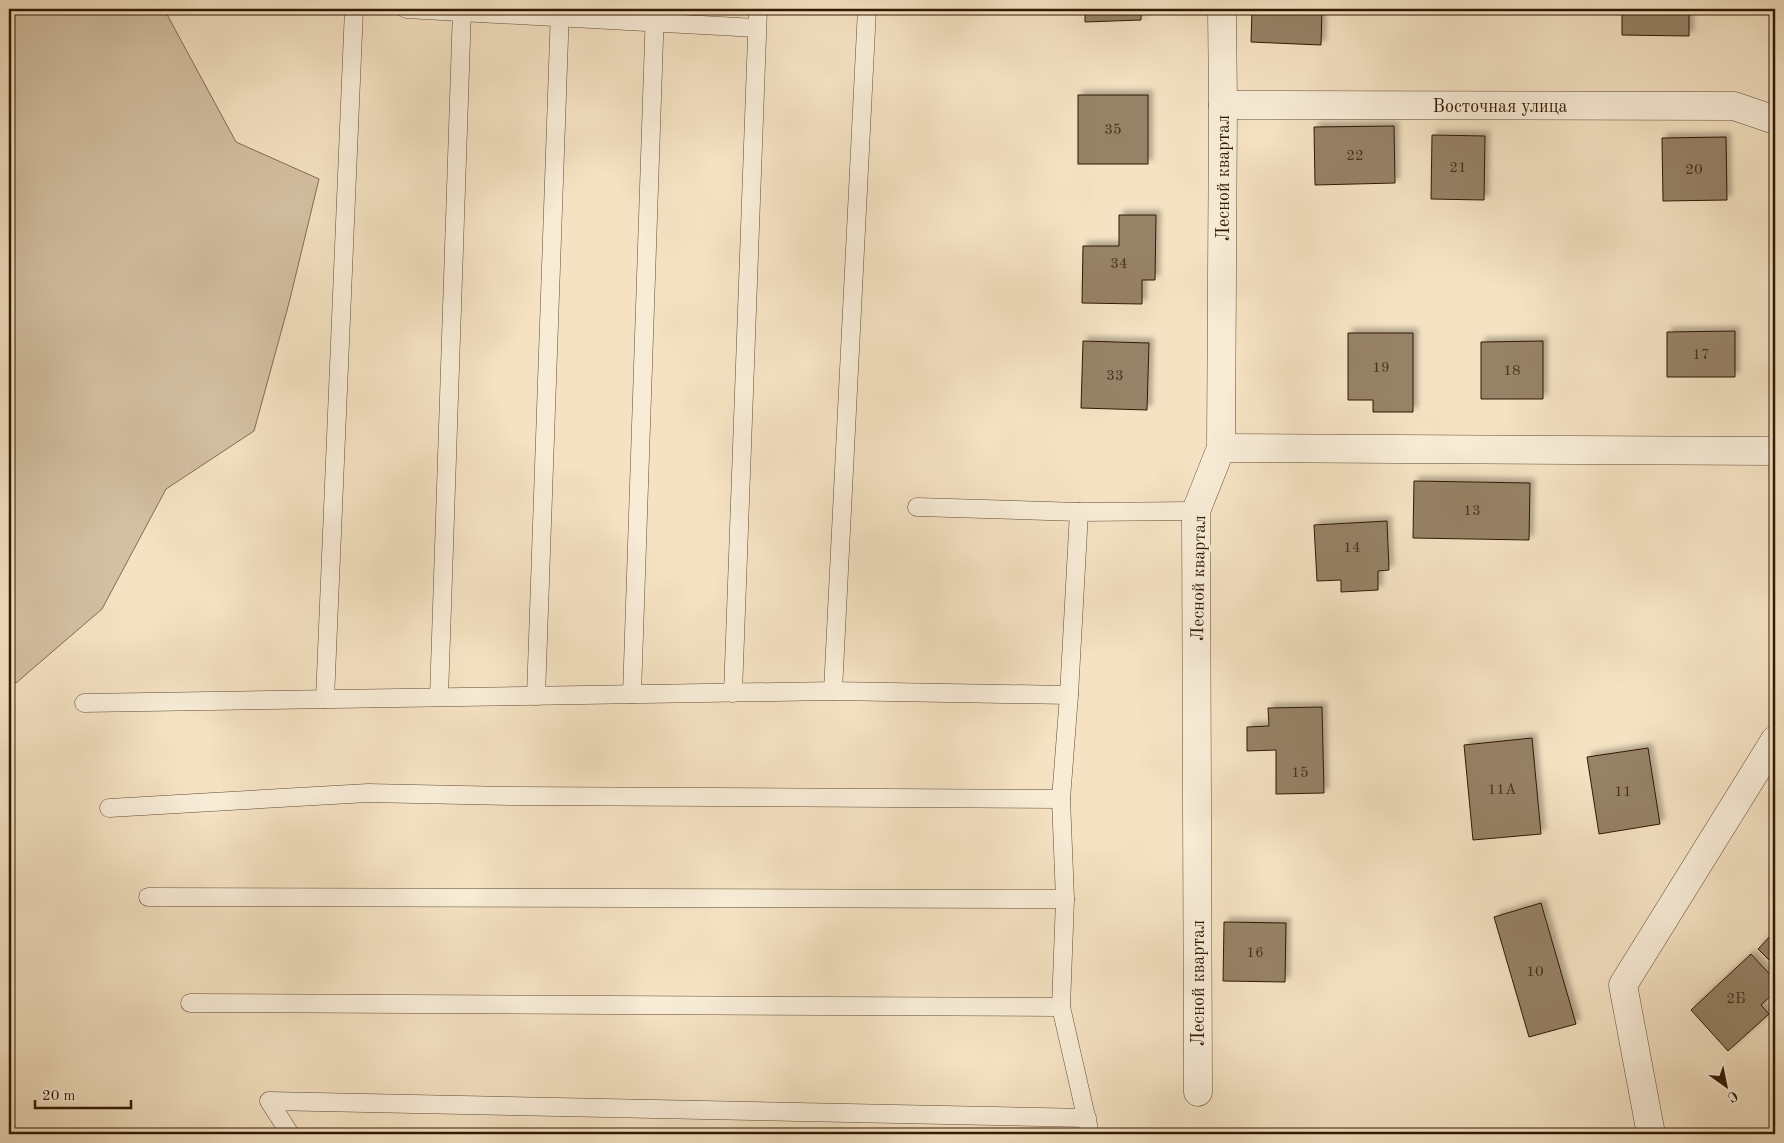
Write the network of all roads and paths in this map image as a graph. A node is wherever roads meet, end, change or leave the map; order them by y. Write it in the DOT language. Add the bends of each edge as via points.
graph roads {
  1 [pos="354,9"];
  2 [pos="406,9"];
  3 [pos="758,9"];
  4 [pos="867,9"];
  5 [pos="1222,9"];
  6 [pos="462,10"];
  7 [pos="560,13"];
  8 [pos="655,16"];
  9 [pos="757,28"];
  10 [pos="1223,106"];
  11 [pos="1775,120"];
  12 [pos="1221,448"];
  13 [pos="1775,451"];
  14 [pos="917,507"];
  15 [pos="1196,511"];
  16 [pos="1079,512"];
  17 [pos="833,691"];
  18 [pos="733,693"];
  19 [pos="632,694"];
  20 [pos="1069,695"];
  21 [pos="536,696"];
  22 [pos="439,697"];
  23 [pos="325,699"];
  24 [pos="84,703"];
  25 [pos="1775,740"];
  26 [pos="1061,798"];
  27 [pos="109,808"];
  28 [pos="148,897"];
  29 [pos="1065,900"];
  30 [pos="190,1003"];
  31 [pos="1061,1007"];
  32 [pos="1198,1092"];
  33 [pos="1088,1126"];
  34 [pos="290,1134"];
  35 [pos="1651,1134"];
  1 -- 23 [label="lane"];
  2 -- 6 [label="lane"];
  3 -- 9 [label="lane"];
  4 -- 17 [label="lane"];
  5 -- 10 [label="street, Лесной квартал"];
  6 -- 7 [label="lane"];
  6 -- 22 [label="lane"];
  7 -- 8 [label="lane"];
  7 -- 21 [label="lane"];
  8 -- 9 [label="lane"];
  8 -- 19 [label="lane"];
  9 -- 18 [label="lane"];
  10 -- 11 [label="street, Восточная улица" via="1734,106"];
  10 -- 12 [label="street, Лесной квартал"];
  12 -- 13 [label="street"];
  12 -- 15 [label="street, Лесной квартал"];
  14 -- 16 [label="lane"];
  15 -- 16 [label="lane"];
  15 -- 32 [label="street, Лесной квартал"];
  16 -- 20 [label="lane"];
  17 -- 18 [label="lane"];
  17 -- 20 [label="lane"];
  18 -- 19 [label="lane"];
  19 -- 21 [label="lane"];
  20 -- 26 [label="lane"];
  21 -- 22 [label="lane"];
  22 -- 23 [label="lane"];
  23 -- 24 [label="lane"];
  25 -- 35 [label="street" via="1623,985"];
  26 -- 27 [label="lane" via="368,793"];
  26 -- 29 [label="lane"];
  28 -- 29 [label="lane"];
  29 -- 31 [label="lane"];
  30 -- 31 [label="lane"];
  31 -- 33 [label="lane"];
  33 -- 34 [label="lane" via="269,1101"];
}
